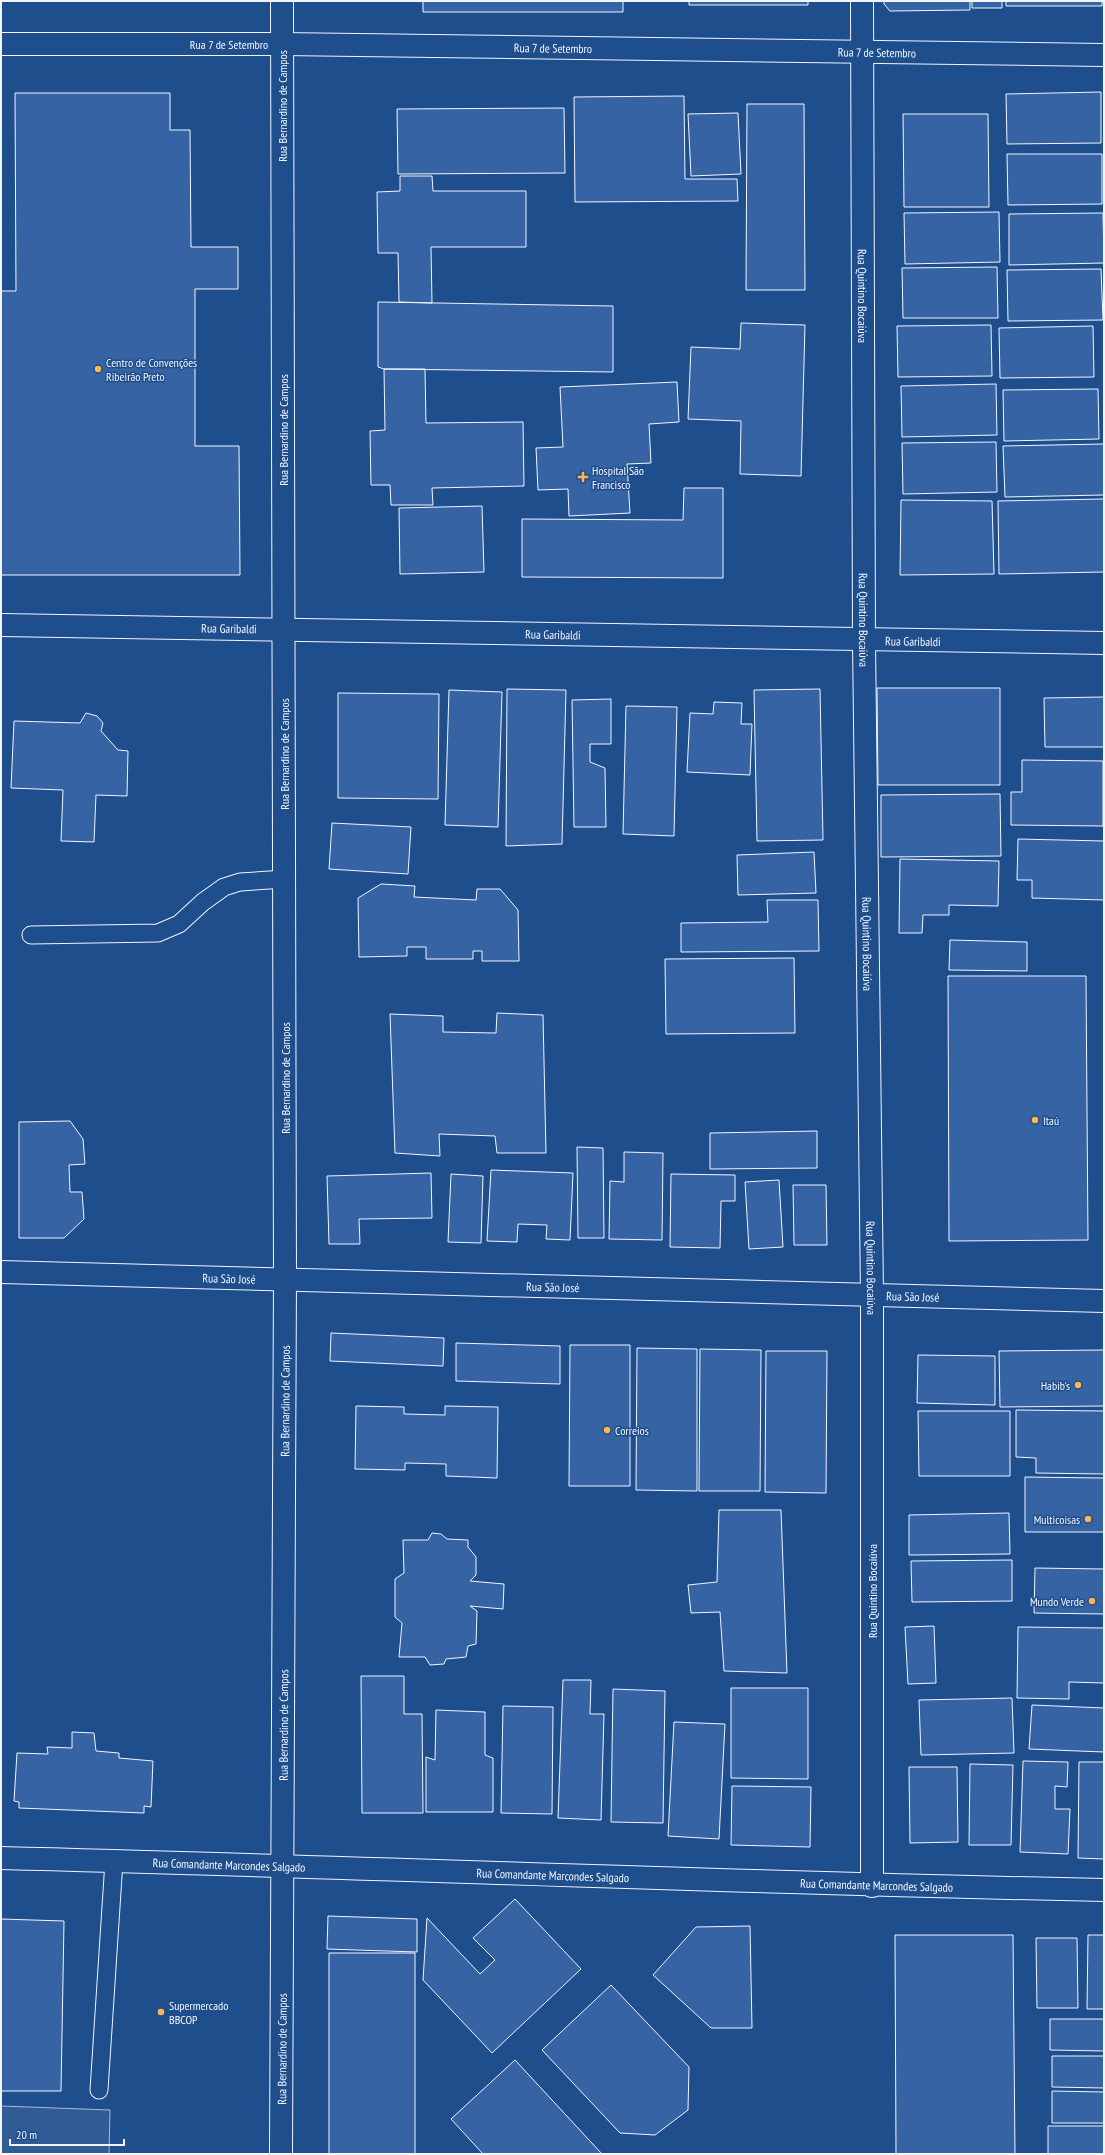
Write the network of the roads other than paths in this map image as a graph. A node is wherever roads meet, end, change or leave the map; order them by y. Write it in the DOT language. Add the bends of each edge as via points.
graph roads {
  1 [pos="282,1"];
  2 [pos="862,1"];
  3 [pos="1,44"];
  4 [pos="282,44"];
  5 [pos="862,50"];
  6 [pos="1104,55"];
  7 [pos="1,625"];
  8 [pos="284,628"];
  9 [pos="864,641"];
  10 [pos="1104,643"];
  11 [pos="285,879"];
  12 [pos="31,935"];
  13 [pos="1,1272"];
  14 [pos="285,1279"];
  15 [pos="872,1295"];
  16 [pos="1104,1301"];
  17 [pos="1,1858"];
  18 [pos="114,1861"];
  19 [pos="283,1865"];
  20 [pos="872,1886"];
  21 [pos="1104,1890"];
  22 [pos="99,2090"];
  23 [pos="280,2154"];
  1 -- 4 [label="street, Rua Bernardino de Campos"];
  2 -- 5 [label="street, Rua Quintino Bocaiúva"];
  3 -- 4 [label="street, Rua 7 de Setembro"];
  4 -- 5 [label="street, Rua 7 de Setembro" via="809,52"];
  4 -- 8 [label="street, Rua Bernardino de Campos"];
  5 -- 6 [label="street, Rua 7 de Setembro"];
  5 -- 9 [label="street, Rua Quintino Bocaiúva"];
  7 -- 8 [label="street, Rua Garibaldi"];
  8 -- 9 [label="street, Rua Garibaldi"];
  8 -- 11 [label="street, Rua Bernardino de Campos"];
  9 -- 10 [label="street, Rua Garibaldi"];
  9 -- 15 [label="street, Rua Quintino Bocaiúva"];
  11 -- 12 [label="lane" via="240,882 224,887 179,924 158,933"];
  11 -- 14 [label="street, Rua Bernardino de Campos"];
  13 -- 14 [label="street, Rua São José"];
  14 -- 15 [label="street, Rua São José"];
  14 -- 19 [label="street, Rua Bernardino de Campos"];
  15 -- 16 [label="street, Rua São José"];
  15 -- 20 [label="street, Rua Quintino Bocaiúva"];
  17 -- 18 [label="street, Rua Comandante Marcondes Salgado"];
  18 -- 19 [label="street, Rua Comandante Marcondes Salgado"];
  18 -- 22 [label="lane"];
  19 -- 20 [label="street, Rua Comandante Marcondes Salgado"];
  19 -- 23 [label="street, Rua Bernardino de Campos"];
  20 -- 21 [label="street, Rua Comandante Marcondes Salgado"];
}
